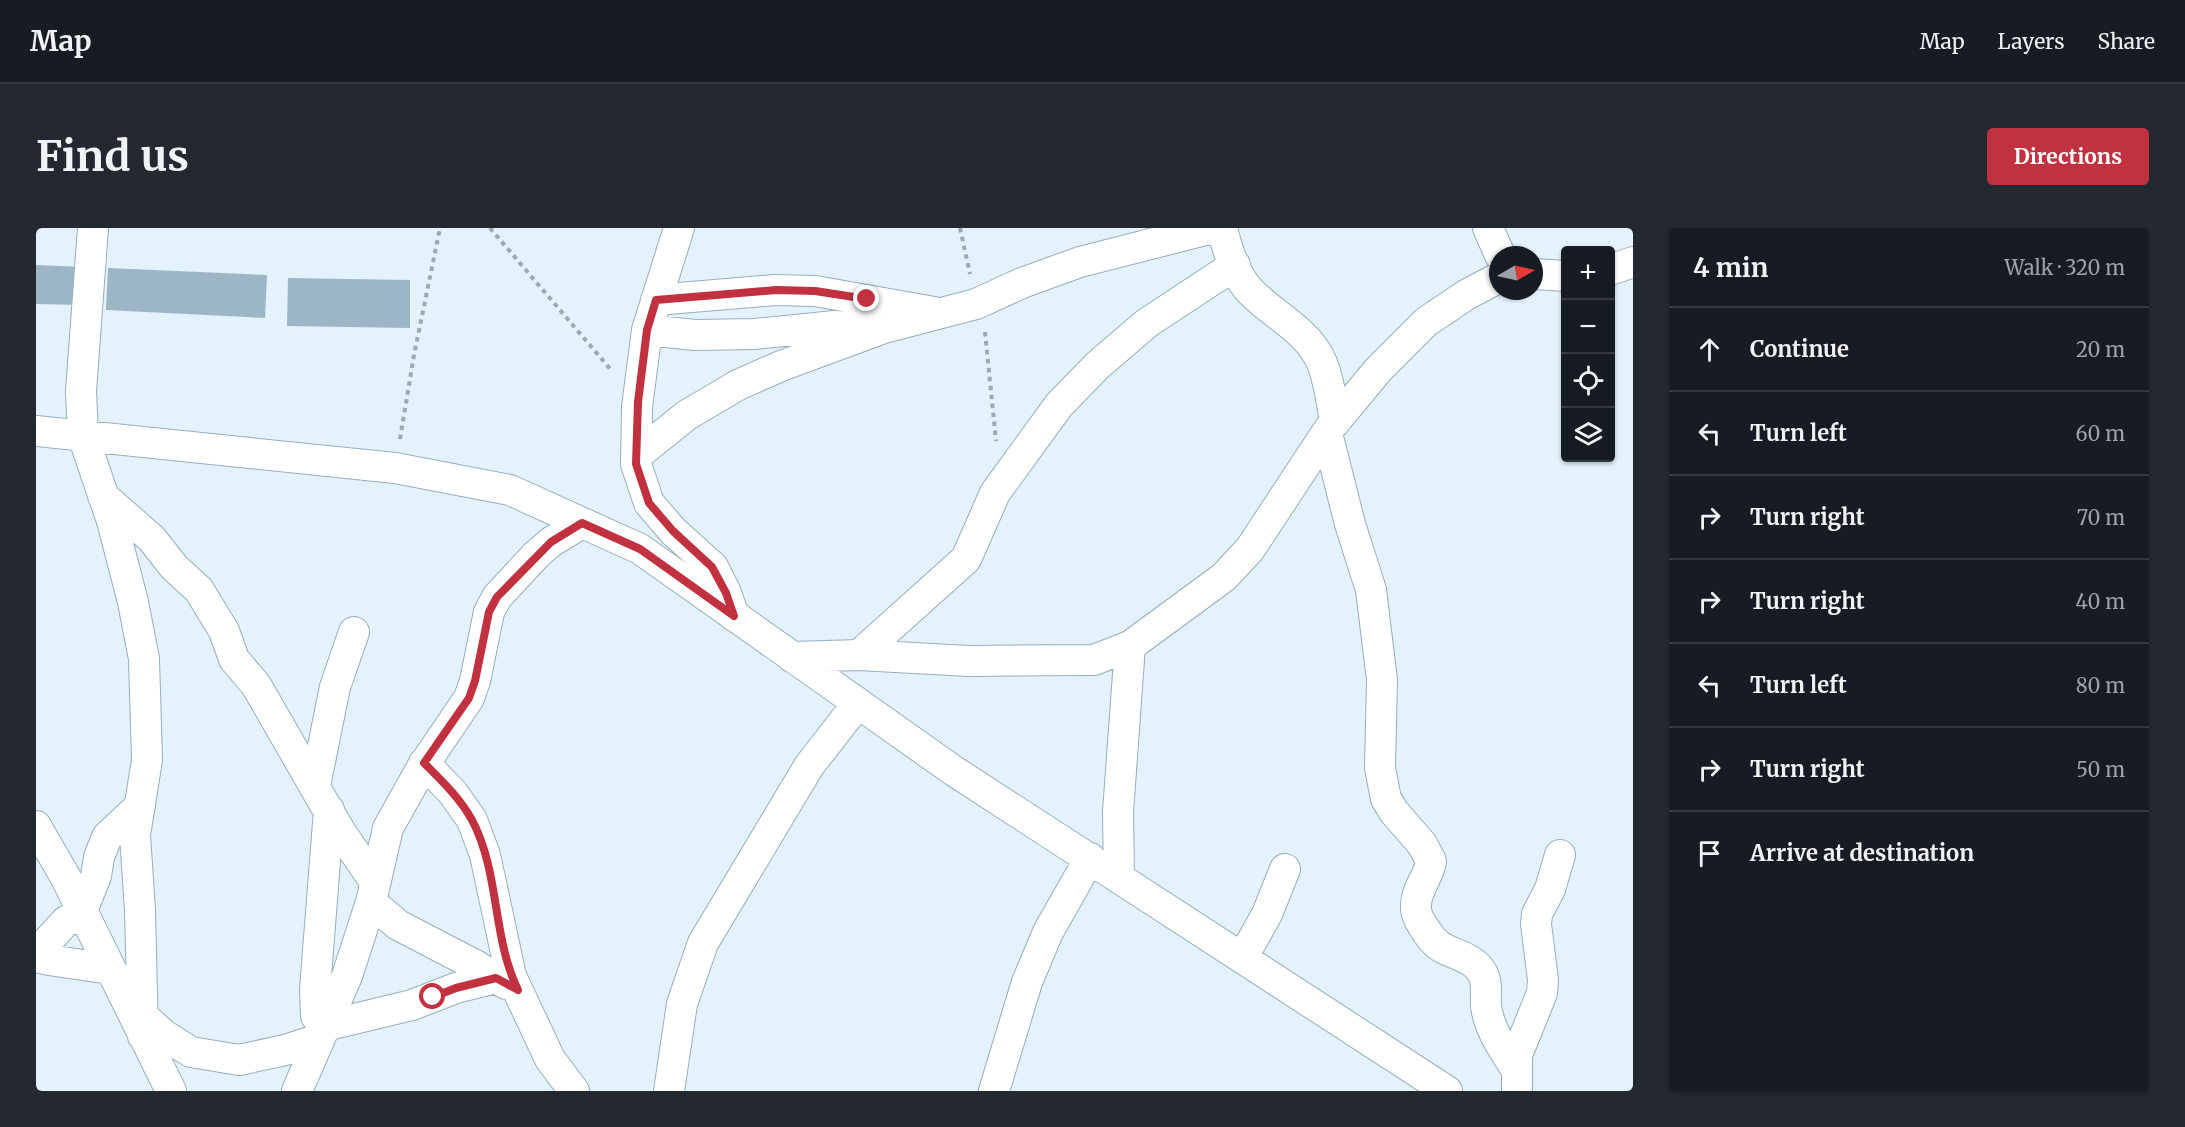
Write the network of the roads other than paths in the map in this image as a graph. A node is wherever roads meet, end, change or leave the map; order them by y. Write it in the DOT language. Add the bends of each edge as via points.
graph roads {
  1 [pos="93,228"];
  2 [pos="679,228"];
  3 [pos="1213,228"];
  4 [pos="1222,228"];
  5 [pos="1488,228"];
  6 [pos="1496,246"];
  7 [pos="1633,262"];
  8 [pos="1235,265"];
  9 [pos="1615,269"];
  10 [pos="1543,275"];
  11 [pos="1561,276"];
  12 [pos="1489,283"];
  13 [pos="656,300"];
  14 [pos="940,313"];
  15 [pos="884,328"];
  16 [pos="647,330"];
  17 [pos="1331,427"];
  18 [pos="36,431"];
  19 [pos="83,436"];
  20 [pos="636,456"];
  21 [pos="103,496"];
  22 [pos="582,523"];
  23 [pos="734,616"];
  24 [pos="354,632"];
  25 [pos="1130,646"];
  26 [pos="859,655"];
  27 [pos="792,657"];
  28 [pos="858,703"];
  29 [pos="424,763"];
  30 [pos="322,798"];
  31 [pos="140,806"];
  32 [pos="36,826"];
  33 [pos="1560,855"];
  34 [pos="1090,858"];
  35 [pos="1285,869"];
  36 [pos="1119,878"];
  37 [pos="373,892"];
  38 [pos="83,913"];
  39 [pos="36,955"];
  40 [pos="1243,957"];
  41 [pos="110,969"];
  42 [pos="507,984"];
  43 [pos="143,1026"];
  44 [pos="322,1033"];
  45 [pos="1516,1080"];
  46 [pos="171,1091"];
  47 [pos="297,1091"];
  48 [pos="574,1091"];
  49 [pos="669,1091"];
  50 [pos="994,1091"];
  51 [pos="1448,1091"];
  1 -- 19 [label="street" via="81,391"];
  2 -- 13 [label="street"];
  3 -- 14 [label="street" via="1080,262 978,303"];
  4 -- 8 [label="street"];
  5 -- 6 [label="street"];
  7 -- 9 [label="street"];
  8 -- 17 [label="street" via="1250,290 1302,334 1321,362 1330,392"];
  8 -- 26 [label="street" via="1147,323 1059,405 994,493 966,559"];
  10 -- 11 [label="street"];
  12 -- 17 [label="street" via="1426,322 1378,370"];
  13 -- 14 [label="street" via="776,290 815,291"];
  13 -- 16 [label="street"];
  14 -- 15 [label="street"];
  15 -- 16 [label="street" via="835,326 694,335"];
  15 -- 20 [label="street" via="738,384 687,415"];
  16 -- 20 [label="street"];
  17 -- 25 [label="street" via="1250,549 1224,577"];
  17 -- 45 [label="street" via="1350,524 1371,591 1382,680 1380,768 1386,799 1431,861 1415,908 1430,937 1482,972 1490,1021"];
  18 -- 19 [label="street"];
  19 -- 21 [label="street"];
  19 -- 22 [label="street" via="395,468 510,490"];
  20 -- 23 [label="street" via="649,503 712,567"];
  21 -- 30 [label="street" via="152,539 199,590 225,631 234,658 256,685"];
  21 -- 31 [label="street" via="133,602 144,659 147,760"];
  22 -- 23 [label="street" via="640,549"];
  22 -- 29 [label="street" via="551,542 497,597 489,612 469,698"];
  23 -- 27 [label="street"];
  24 -- 30 [label="street" via="334,687"];
  25 -- 26 [label="street" via="1094,660 969,661"];
  25 -- 36 [label="street" via="1118,812"];
  26 -- 27 [label="street"];
  27 -- 28 [label="street"];
  28 -- 34 [label="street" via="954,771"];
  28 -- 49 [label="street" via="808,766 703,943 682,1004"];
  29 -- 37 [label="street" via="388,828"];
  29 -- 42 [label="street" via="453,792 472,820 486,855 511,976"];
  30 -- 37 [label="street"];
  30 -- 44 [label="street" via="315,988 316,1016"];
  31 -- 38 [label="street" via="107,837"];
  31 -- 43 [label="street" via="135,836"];
  32 -- 38 [label="street"];
  33 -- 45 [label="street" via="1550,890 1537,914 1544,980 1517,1055"];
  34 -- 36 [label="street"];
  34 -- 50 [label="street" via="1047,932 1027,982"];
  35 -- 40 [label="street" via="1267,914"];
  36 -- 40 [label="street"];
  37 -- 42 [label="street" via="398,925"];
  37 -- 44 [label="street" via="347,976"];
  38 -- 39 [label="street" via="66,921"];
  38 -- 41 [label="street"];
  39 -- 41 [label="street"];
  40 -- 51 [label="street"];
  41 -- 43 [label="street"];
  42 -- 44 [label="street" via="456,988"];
  42 -- 48 [label="street" via="550,1059"];
  43 -- 44 [label="street" via="191,1052 239,1060 285,1050"];
  43 -- 46 [label="street"];
  44 -- 47 [label="street"];
}
